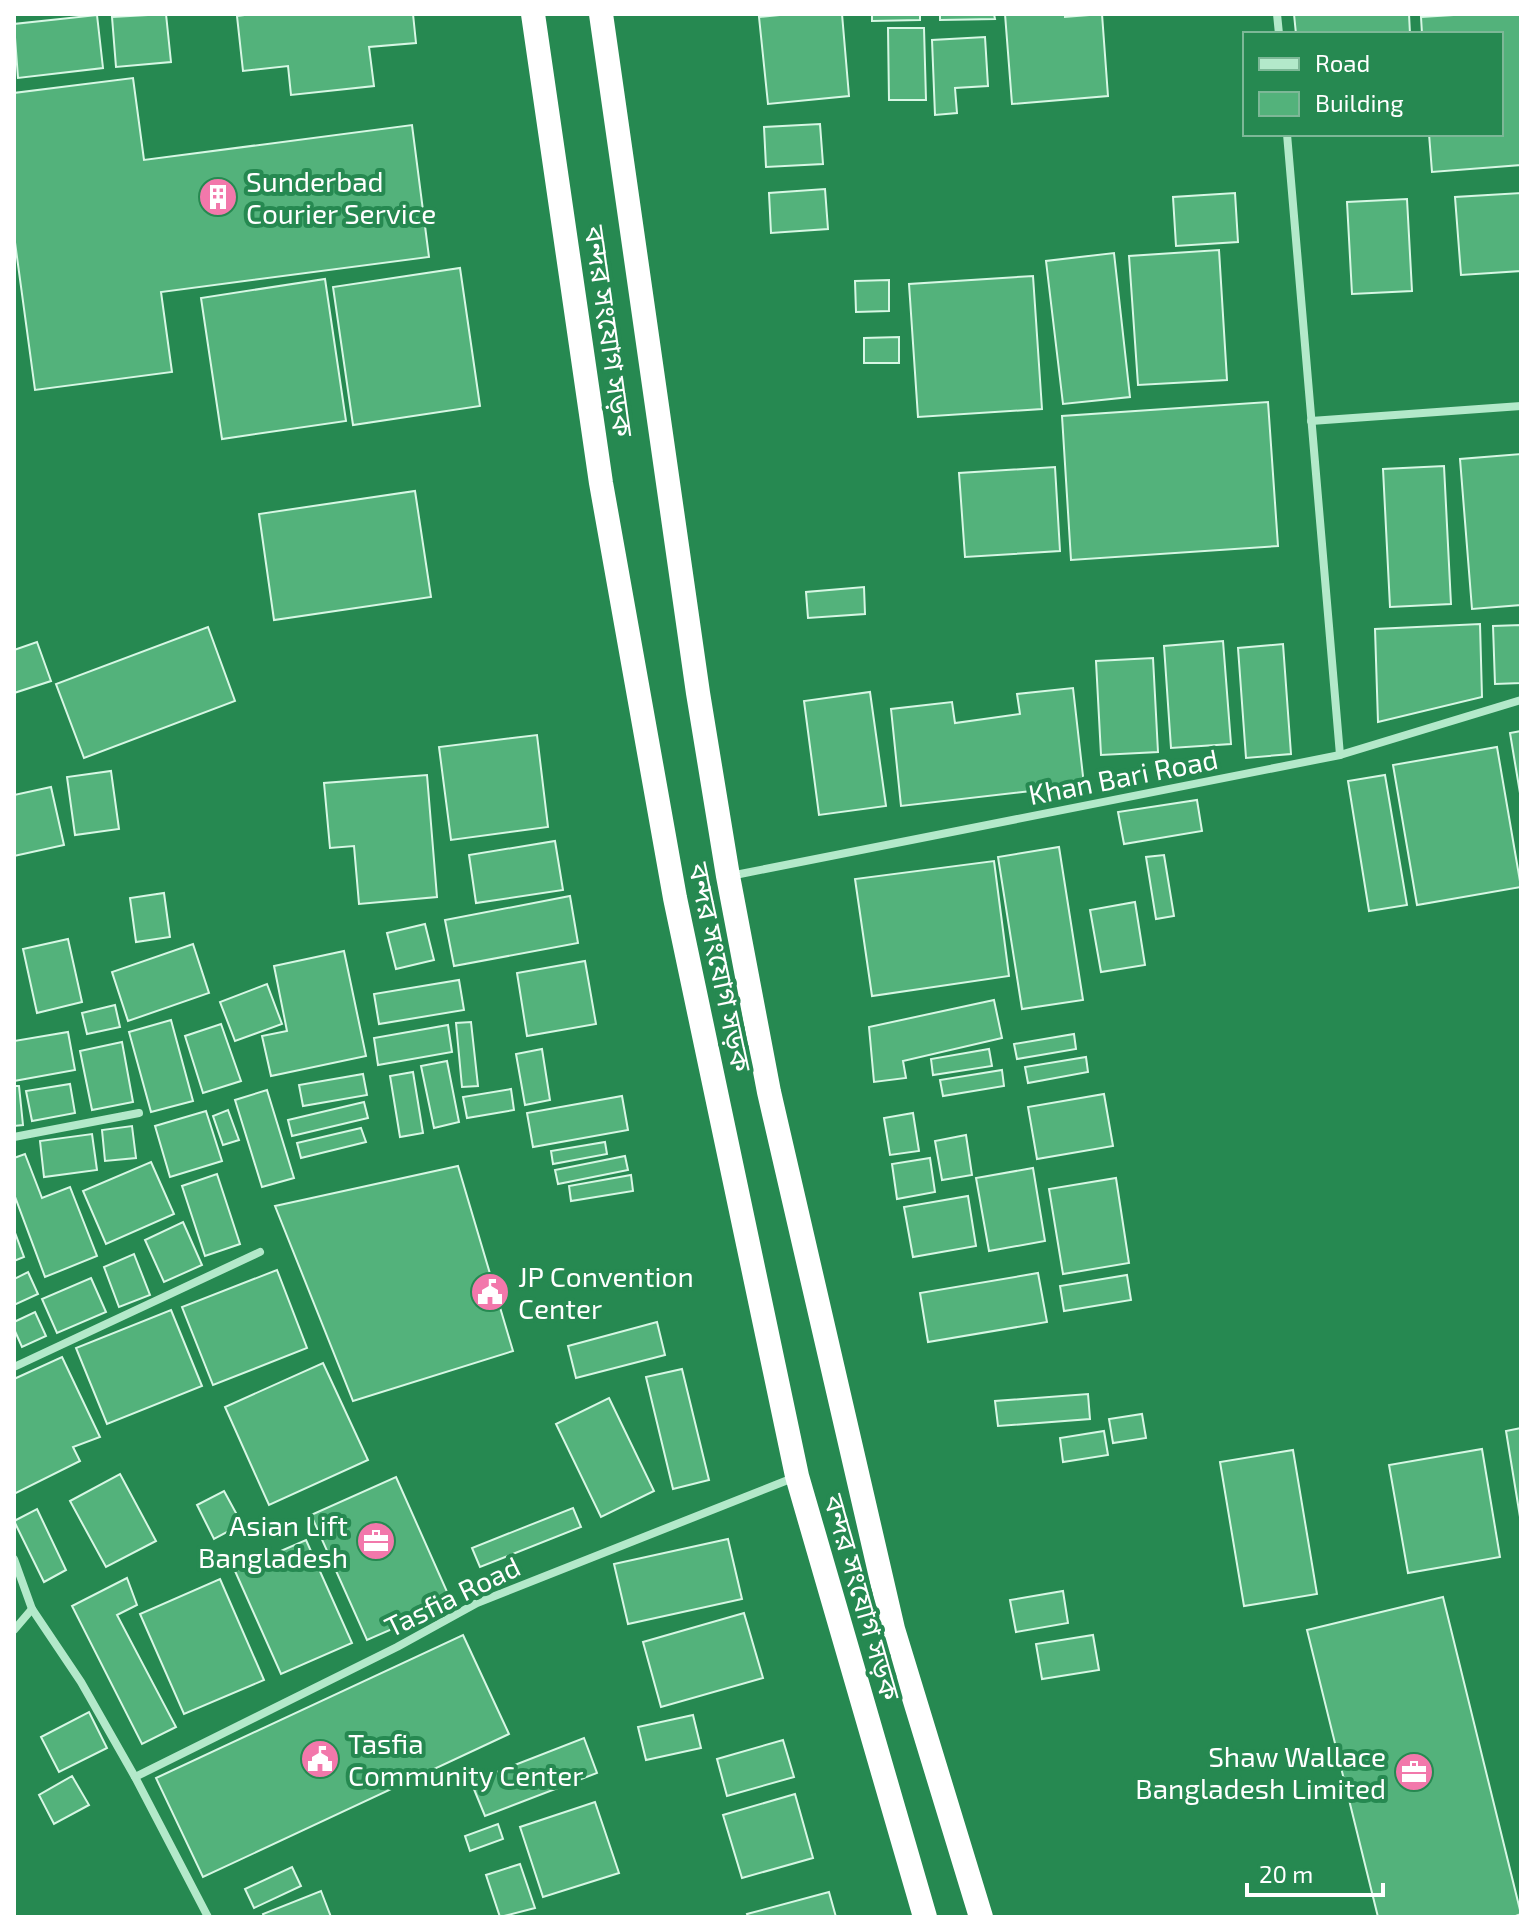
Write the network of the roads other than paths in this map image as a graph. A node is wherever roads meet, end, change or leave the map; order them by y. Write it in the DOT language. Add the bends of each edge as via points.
graph roads {
  1 [pos="533,14"];
  2 [pos="601,14"];
  3 [pos="1287,136"];
  4 [pos="1521,406"];
  5 [pos="1311,421"];
  6 [pos="1521,700"];
  7 [pos="1340,755"];
  8 [pos="728,876"];
  9 [pos="139,1113"];
  10 [pos="14,1137"];
  11 [pos="260,1252"];
  12 [pos="14,1367"];
  13 [pos="797,1476"];
  14 [pos="14,1559"];
  15 [pos="32,1609"];
  16 [pos="14,1630"];
  17 [pos="135,1777"];
  18 [pos="208,1917"];
  19 [pos="925,1917"];
  20 [pos="981,1917"];
  1 -- 13 [label="highway, বন্দর সংযোগ সড়ক" via="601,483 675,898"];
  2 -- 8 [label="highway, বন্দর সংযোগ সড়ক"];
  3 -- 5 [label="street"];
  4 -- 5 [label="street"];
  5 -- 7 [label="street"];
  6 -- 7 [label="street, Khan Bari Road"];
  7 -- 8 [label="street, Khan Bari Road"];
  8 -- 20 [label="highway, বন্দর সংযোগ সড়ক" via="769,1092 893,1629"];
  9 -- 10 [label="street"];
  11 -- 12 [label="street"];
  13 -- 17 [label="street, Tasfia Road" via="477,1603"];
  13 -- 19 [label="highway, বন্দর সংযোগ সড়ক"];
  14 -- 15 [label="street"];
  15 -- 16 [label="street"];
  15 -- 17 [label="street"];
  17 -- 18 [label="street"];
}
